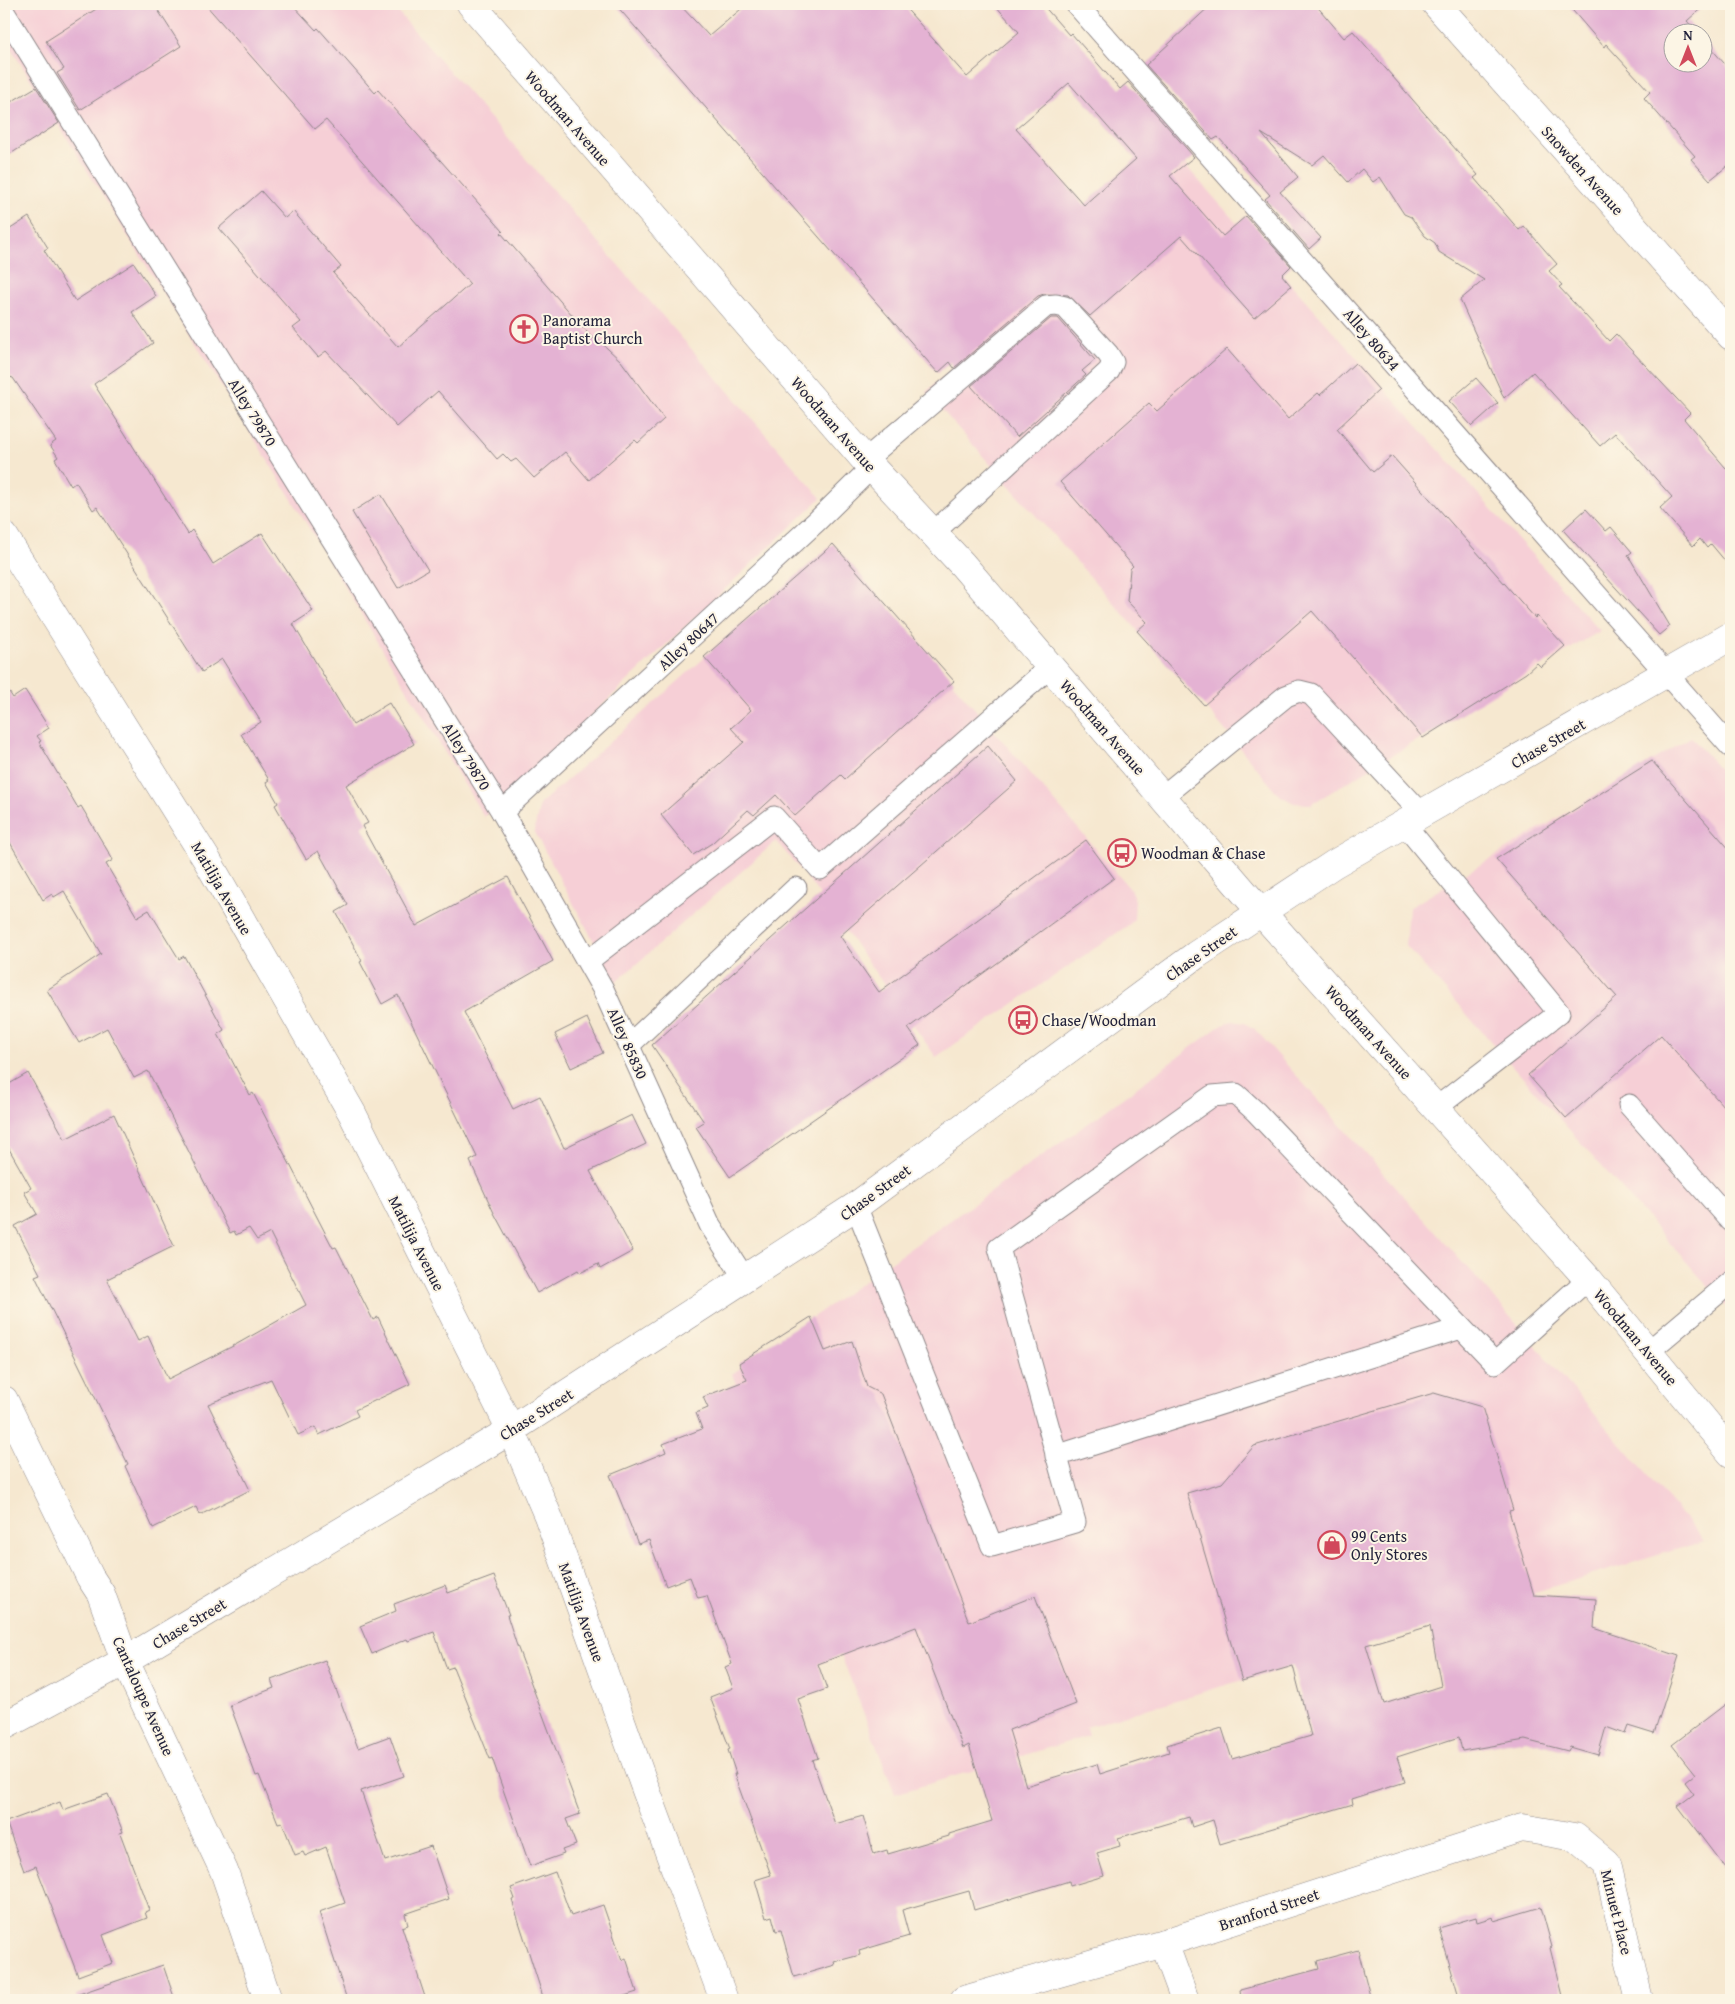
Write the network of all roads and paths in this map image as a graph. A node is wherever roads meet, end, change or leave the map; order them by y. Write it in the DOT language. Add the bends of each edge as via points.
graph roads {
  1 [pos="471,4"];
  2 [pos="1076,4"];
  3 [pos="1436,4"];
  4 [pos="4,12"];
  5 [pos="1731,336"];
  6 [pos="868,464"];
  7 [pos="932,534"];
  8 [pos="4,536"];
  9 [pos="1731,636"];
  10 [pos="1050,667"];
  11 [pos="1668,674"];
  12 [pos="1731,747"];
  13 [pos="1163,796"];
  14 [pos="502,812"];
  15 [pos="1413,819"];
  16 [pos="796,888"];
  17 [pos="1261,912"];
  18 [pos="588,961"];
  19 [pos="629,1045"];
  20 [pos="1629,1105"];
  21 [pos="1436,1108"];
  22 [pos="856,1206"];
  23 [pos="1731,1221"];
  24 [pos="745,1280"];
  25 [pos="1588,1280"];
  26 [pos="1731,1282"];
  27 [pos="1461,1328"];
  28 [pos="1649,1351"];
  29 [pos="4,1400"];
  30 [pos="511,1430"];
  31 [pos="1731,1453"];
  32 [pos="1056,1456"];
  33 [pos="125,1661"];
  34 [pos="4,1726"];
  35 [pos="1574,1837"];
  36 [pos="1164,1943"];
  37 [pos="268,2000"];
  38 [pos="724,2000"];
  39 [pos="964,2000"];
  40 [pos="1184,2000"];
  41 [pos="1639,2000"];
  1 -- 6 [label="street, Woodman Avenue"];
  2 -- 11 [label="lane, Alley 80634"];
  3 -- 5 [label="street, Snowden Avenue"];
  4 -- 14 [label="lane, Alley 79870"];
  6 -- 7 [label="street, Woodman Avenue"];
  6 -- 7 [label="lane, Alley 80647" via="1046,306 1065,307 1108,354 1113,362 1109,371"];
  6 -- 14 [label="lane, Alley 80647" via="817,521"];
  7 -- 10 [label="street, Woodman Avenue" via="962,564"];
  8 -- 30 [label="street, Matilija Avenue" via="207,860 352,1113"];
  9 -- 11 [label="street, Chase Street"];
  10 -- 13 [label="street, Woodman Avenue"];
  10 -- 18 [label="lane" via="820,869 774,817"];
  11 -- 12 [label="lane, Alley 80634"];
  11 -- 15 [label="street, Chase Street"];
  13 -- 15 [label="lane" via="1286,696 1299,691 1311,694"];
  13 -- 17 [label="street, Woodman Avenue"];
  14 -- 18 [label="lane, Alley 85830"];
  15 -- 17 [label="street, Chase Street" via="1334,864"];
  15 -- 21 [label="lane" via="1559,1013"];
  16 -- 19 [label="lane"];
  17 -- 21 [label="street, Woodman Avenue"];
  17 -- 22 [label="street, Chase Street" via="1196,954"];
  18 -- 19 [label="lane, Alley 85830"];
  19 -- 24 [label="lane, Alley 85830" via="710,1225"];
  20 -- 23 [label="lane"];
  21 -- 25 [label="street, Woodman Avenue"];
  22 -- 24 [label="street, Chase Street"];
  22 -- 32 [label="lane" via="992,1546 1074,1522"];
  24 -- 30 [label="street, Chase Street"];
  25 -- 27 [label="lane" via="1495,1363"];
  25 -- 28 [label="street, Woodman Avenue"];
  26 -- 28 [label="lane"];
  27 -- 32 [label="lane"];
  27 -- 32 [label="lane" via="1236,1094 1212,1096 998,1248"];
  28 -- 31 [label="street, Woodman Avenue"];
  29 -- 33 [label="street, Cantaloupe Avenue" via="101,1594"];
  30 -- 33 [label="street, Chase Street"];
  30 -- 38 [label="street, Matilija Avenue" via="548,1516"];
  33 -- 34 [label="street, Chase Street"];
  33 -- 37 [label="street, Cantaloupe Avenue" via="224,1871"];
  35 -- 36 [label="street, Branford Street" via="1522,1828"];
  35 -- 41 [label="street, Minuet Place" via="1607,1864"];
  36 -- 39 [label="street, Branford Street"];
  36 -- 40 [label="street"];
}
